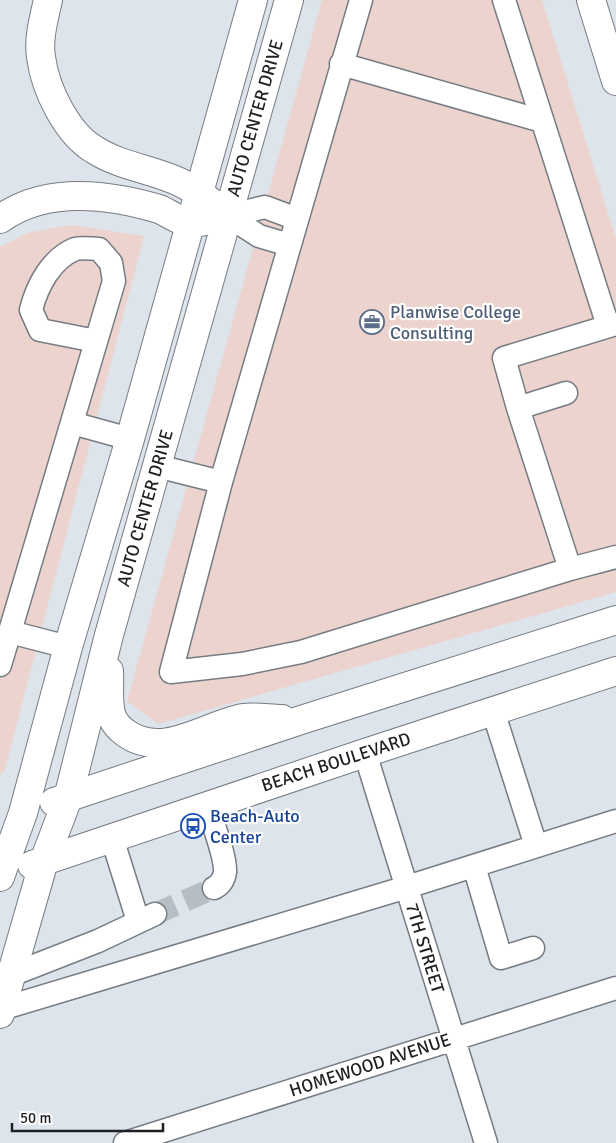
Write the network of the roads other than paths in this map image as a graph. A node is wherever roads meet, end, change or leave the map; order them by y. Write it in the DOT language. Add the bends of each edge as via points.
graph roads {
  1 [pos="48,0"];
  2 [pos="253,0"];
  3 [pos="289,0"];
  4 [pos="361,0"];
  5 [pos="504,0"];
  6 [pos="591,0"];
  7 [pos="341,64"];
  8 [pos="616,81"];
  9 [pos="542,122"];
  10 [pos="199,192"];
  11 [pos="228,216"];
  12 [pos="0,219"];
  13 [pos="296,219"];
  14 [pos="191,223"];
  15 [pos="289,245"];
  16 [pos="612,325"];
  17 [pos="96,341"];
  18 [pos="566,393"];
  19 [pos="518,408"];
  20 [pos="72,423"];
  21 [pos="130,438"];
  22 [pos="157,466"];
  23 [pos="221,482"];
  24 [pos="616,556"];
  25 [pos="570,569"];
  26 [pos="121,589"];
  27 [pos="616,620"];
  28 [pos="10,632"];
  29 [pos="109,634"];
  30 [pos="68,647"];
  31 [pos="0,666"];
  32 [pos="616,671"];
  33 [pos="493,711"];
  34 [pos="301,720"];
  35 [pos="365,753"];
  36 [pos="68,798"];
  37 [pos="207,805"];
  38 [pos="11,816"];
  39 [pos="616,821"];
  40 [pos="112,838"];
  41 [pos="536,846"];
  42 [pos="44,861"];
  43 [pos="474,866"];
  44 [pos="0,876"];
  45 [pos="407,887"];
  46 [pos="214,888"];
  47 [pos="533,948"];
  48 [pos="11,975"];
  49 [pos="616,988"];
  50 [pos="1,1012"];
  51 [pos="454,1038"];
  52 [pos="125,1143"];
  53 [pos="486,1143"];
  1 -- 10 [label="main road" via="41,56 49,87 76,134 94,150 116,161 169,177"];
  2 -- 10 [label="main road, AUTO CENTER DRIVE"];
  3 -- 11 [label="main road, AUTO CENTER DRIVE"];
  4 -- 7 [label="street"];
  5 -- 9 [label="street"];
  6 -- 8 [label="main road"];
  7 -- 9 [label="street"];
  7 -- 13 [label="street"];
  9 -- 16 [label="street"];
  10 -- 11 [label="main road"];
  10 -- 14 [label="main road, AUTO CENTER DRIVE"];
  11 -- 13 [label="street" via="265,208"];
  11 -- 14 [label="main road"];
  11 -- 15 [label="street" via="258,236"];
  11 -- 22 [label="main road, AUTO CENTER DRIVE"];
  12 -- 14 [label="main road" via="10,212 50,198 85,195 127,201"];
  13 -- 15 [label="street"];
  14 -- 21 [label="main road, AUTO CENTER DRIVE"];
  15 -- 23 [label="street"];
  16 -- 19 [label="street" via="504,358"];
  17 -- 20 [label="street"];
  18 -- 19 [label="street"];
  19 -- 25 [label="street"];
  20 -- 21 [label="street"];
  20 -- 28 [label="street"];
  21 -- 26 [label="main road" via="139,445 140,464 111,568 114,583"];
  21 -- 30 [label="main road, AUTO CENTER DRIVE"];
  22 -- 23 [label="street"];
  22 -- 26 [label="main road, AUTO CENTER DRIVE"];
  23 -- 25 [label="street" via="171,672 242,664 301,652"];
  24 -- 25 [label="street"];
  26 -- 29 [label="main road, AUTO CENTER DRIVE"];
  27 -- 34 [label="main road"];
  28 -- 30 [label="street"];
  28 -- 31 [label="street"];
  29 -- 34 [label="main road" via="109,700 113,718 131,737 164,744 244,718"];
  29 -- 36 [label="main road, AUTO CENTER DRIVE"];
  30 -- 38 [label="main road, AUTO CENTER DRIVE"];
  32 -- 33 [label="main road, BEACH BOULEVARD"];
  33 -- 35 [label="main road, BEACH BOULEVARD"];
  33 -- 41 [label="street"];
  34 -- 36 [label="main road"];
  35 -- 37 [label="main road, BEACH BOULEVARD"];
  35 -- 45 [label="street, 7TH STREET"];
  36 -- 38 [label="main road"];
  36 -- 42 [label="main road, AUTO CENTER DRIVE"];
  37 -- 40 [label="main road, BEACH BOULEVARD"];
  37 -- 46 [label="street" via="224,861 223,879"];
  38 -- 44 [label="main road, AUTO CENTER DRIVE"];
  39 -- 41 [label="street"];
  40 -- 42 [label="main road, BEACH BOULEVARD"];
  40 -- 48 [label="street" via="147,917 98,941"];
  41 -- 43 [label="street"];
  42 -- 44 [label="main road, BEACH BOULEVARD"];
  42 -- 48 [label="main road, AUTO CENTER DRIVE"];
  43 -- 45 [label="street"];
  43 -- 47 [label="street" via="501,958"];
  45 -- 50 [label="street"];
  45 -- 51 [label="street, 7TH STREET"];
  48 -- 50 [label="main road, AUTO CENTER DRIVE"];
  49 -- 51 [label="street, HOMEWOOD AVENUE"];
  51 -- 52 [label="street, HOMEWOOD AVENUE"];
  51 -- 53 [label="street, 7TH STREET"];
}
